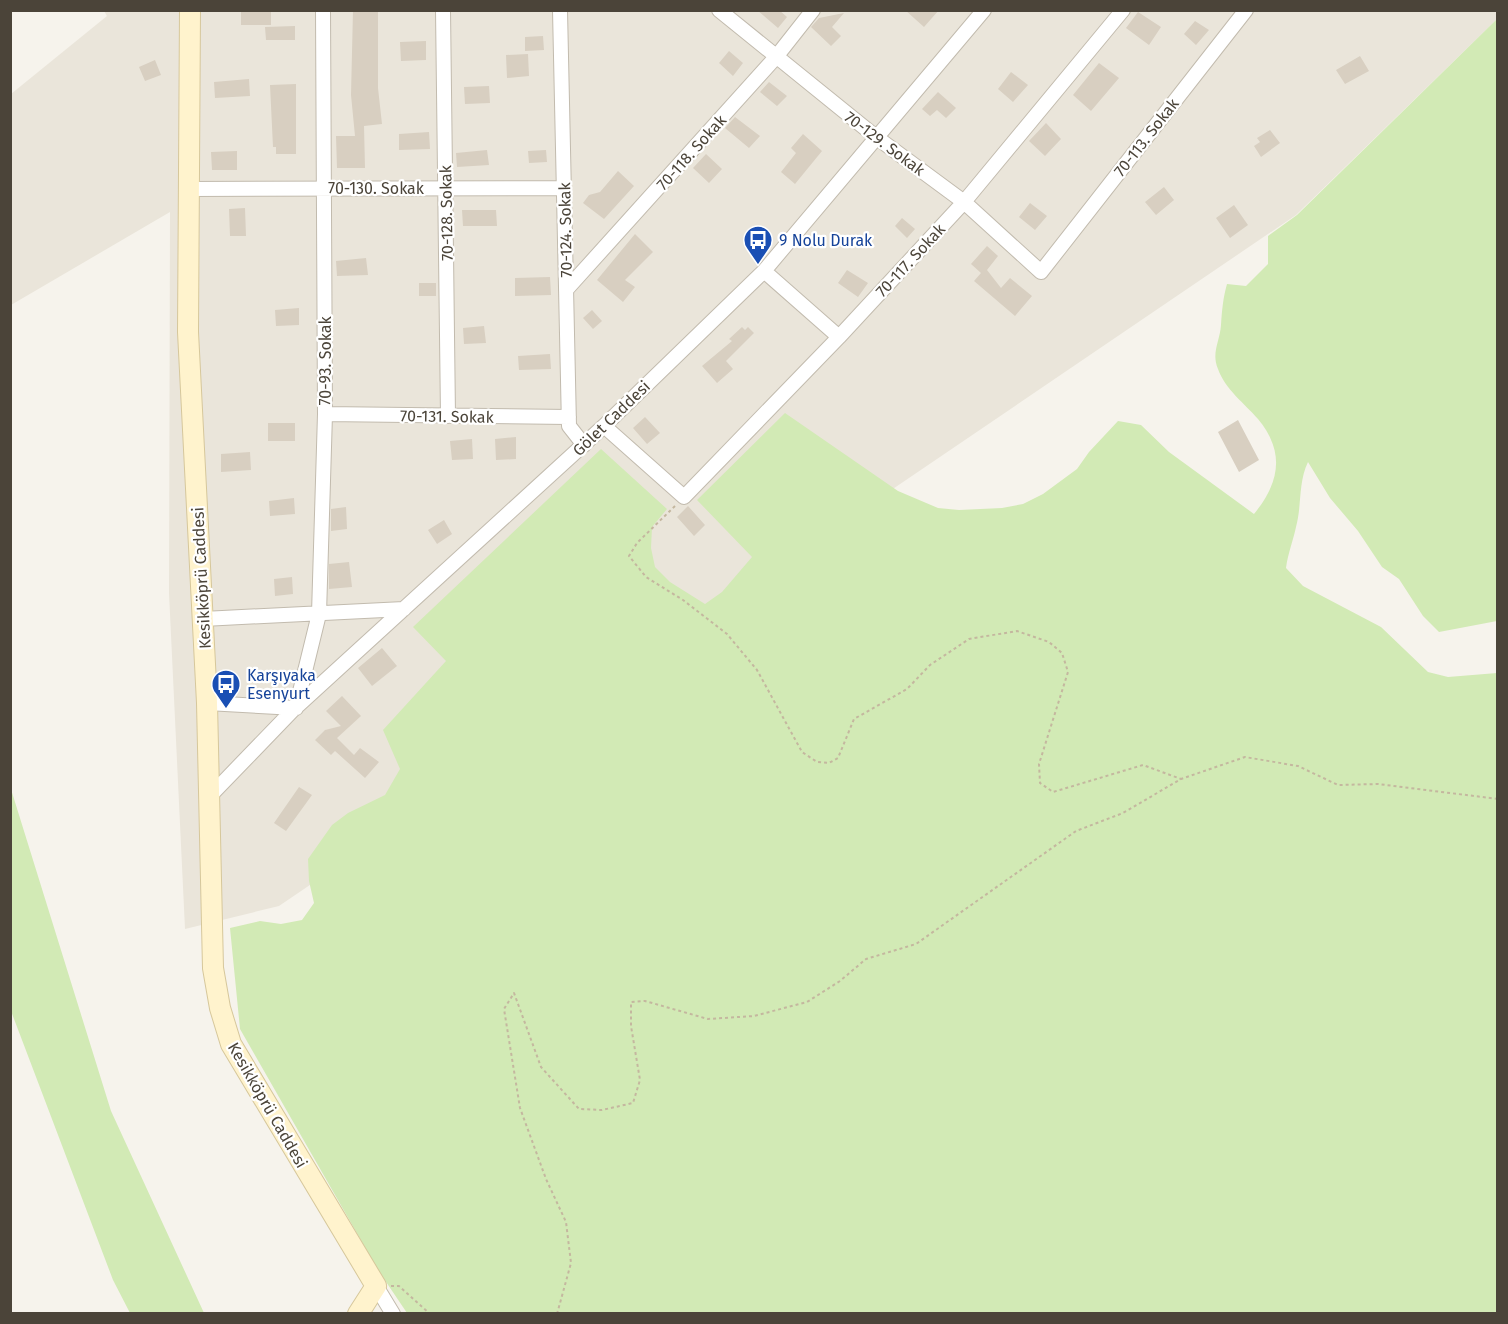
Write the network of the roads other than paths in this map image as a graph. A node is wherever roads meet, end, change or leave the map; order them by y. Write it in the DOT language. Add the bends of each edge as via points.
graph roads {
  1 [pos="190,10"];
  2 [pos="322,10"];
  3 [pos="443,10"];
  4 [pos="560,10"];
  5 [pos="719,10"];
  6 [pos="813,10"];
  7 [pos="984,10"];
  8 [pos="1123,10"];
  9 [pos="1246,10"];
  10 [pos="776,57"];
  11 [pos="876,138"];
  12 [pos="324,188"];
  13 [pos="446,188"];
  14 [pos="564,188"];
  15 [pos="188,189"];
  16 [pos="964,202"];
  17 [pos="1046,264"];
  18 [pos="764,270"];
  19 [pos="566,290"];
  20 [pos="839,337"];
  21 [pos="325,414"];
  22 [pos="448,416"];
  23 [pos="569,417"];
  24 [pos="604,426"];
  25 [pos="584,445"];
  26 [pos="404,609"];
  27 [pos="319,614"];
  28 [pos="202,619"];
  29 [pos="207,703"];
  30 [pos="296,708"];
  31 [pos="209,797"];
  32 [pos="376,1286"];
  33 [pos="358,1314"];
  34 [pos="393,1314"];
  1 -- 15 [label="street, Kesikköprü Caddesi"];
  2 -- 12 [label="street, 70-93. Sokak"];
  3 -- 13 [label="street, 70-128. Sokak"];
  4 -- 14 [label="street, 70-124. Sokak"];
  5 -- 10 [label="street, 70-129. Sokak"];
  6 -- 10 [label="street, 70-118. Sokak"];
  7 -- 11 [label="street, Gölet Caddesi"];
  8 -- 16 [label="street, 70-117. Sokak"];
  9 -- 17 [label="street, 70-113. Sokak"];
  10 -- 11 [label="street, 70-129. Sokak"];
  10 -- 19 [label="street, 70-118. Sokak"];
  11 -- 16 [label="street, 70-129. Sokak"];
  11 -- 18 [label="street, Gölet Caddesi"];
  12 -- 13 [label="street, 70-130. Sokak"];
  12 -- 15 [label="street, 70-130. Sokak"];
  12 -- 21 [label="street, 70-93. Sokak"];
  13 -- 14 [label="street, 70-130. Sokak"];
  13 -- 22 [label="street, 70-128. Sokak"];
  14 -- 19 [label="street, 70-124. Sokak"];
  15 -- 28 [label="street, Kesikköprü Caddesi" via="188,332"];
  16 -- 17 [label="street, 70-129. Sokak" via="1041,272"];
  16 -- 20 [label="street, 70-117. Sokak"];
  18 -- 20 [label="street"];
  18 -- 24 [label="street, Gölet Caddesi"];
  19 -- 23 [label="street, 70-124. Sokak"];
  20 -- 24 [label="street, 70-117. Sokak" via="684,497"];
  21 -- 22 [label="street, 70-131. Sokak"];
  21 -- 27 [label="street, 70-93. Sokak"];
  22 -- 23 [label="street, 70-131. Sokak"];
  23 -- 25 [label="street, 70-124. Sokak" via="569,426"];
  24 -- 25 [label="street, Gölet Caddesi"];
  25 -- 26 [label="street, Gölet Caddesi"];
  26 -- 27 [label="street"];
  26 -- 30 [label="street, Gölet Caddesi"];
  27 -- 28 [label="street"];
  27 -- 30 [label="street, 70-93. Sokak"];
  28 -- 29 [label="street, Kesikköprü Caddesi"];
  29 -- 30 [label="street"];
  29 -- 31 [label="street, Kesikköprü Caddesi"];
  30 -- 31 [label="street, Gölet Caddesi"];
  31 -- 32 [label="street, Kesikköprü Caddesi" via="213,968 231,1044"];
  32 -- 33 [label="street"];
  32 -- 34 [label="street, Kesikköprü Caddesi"];
}
